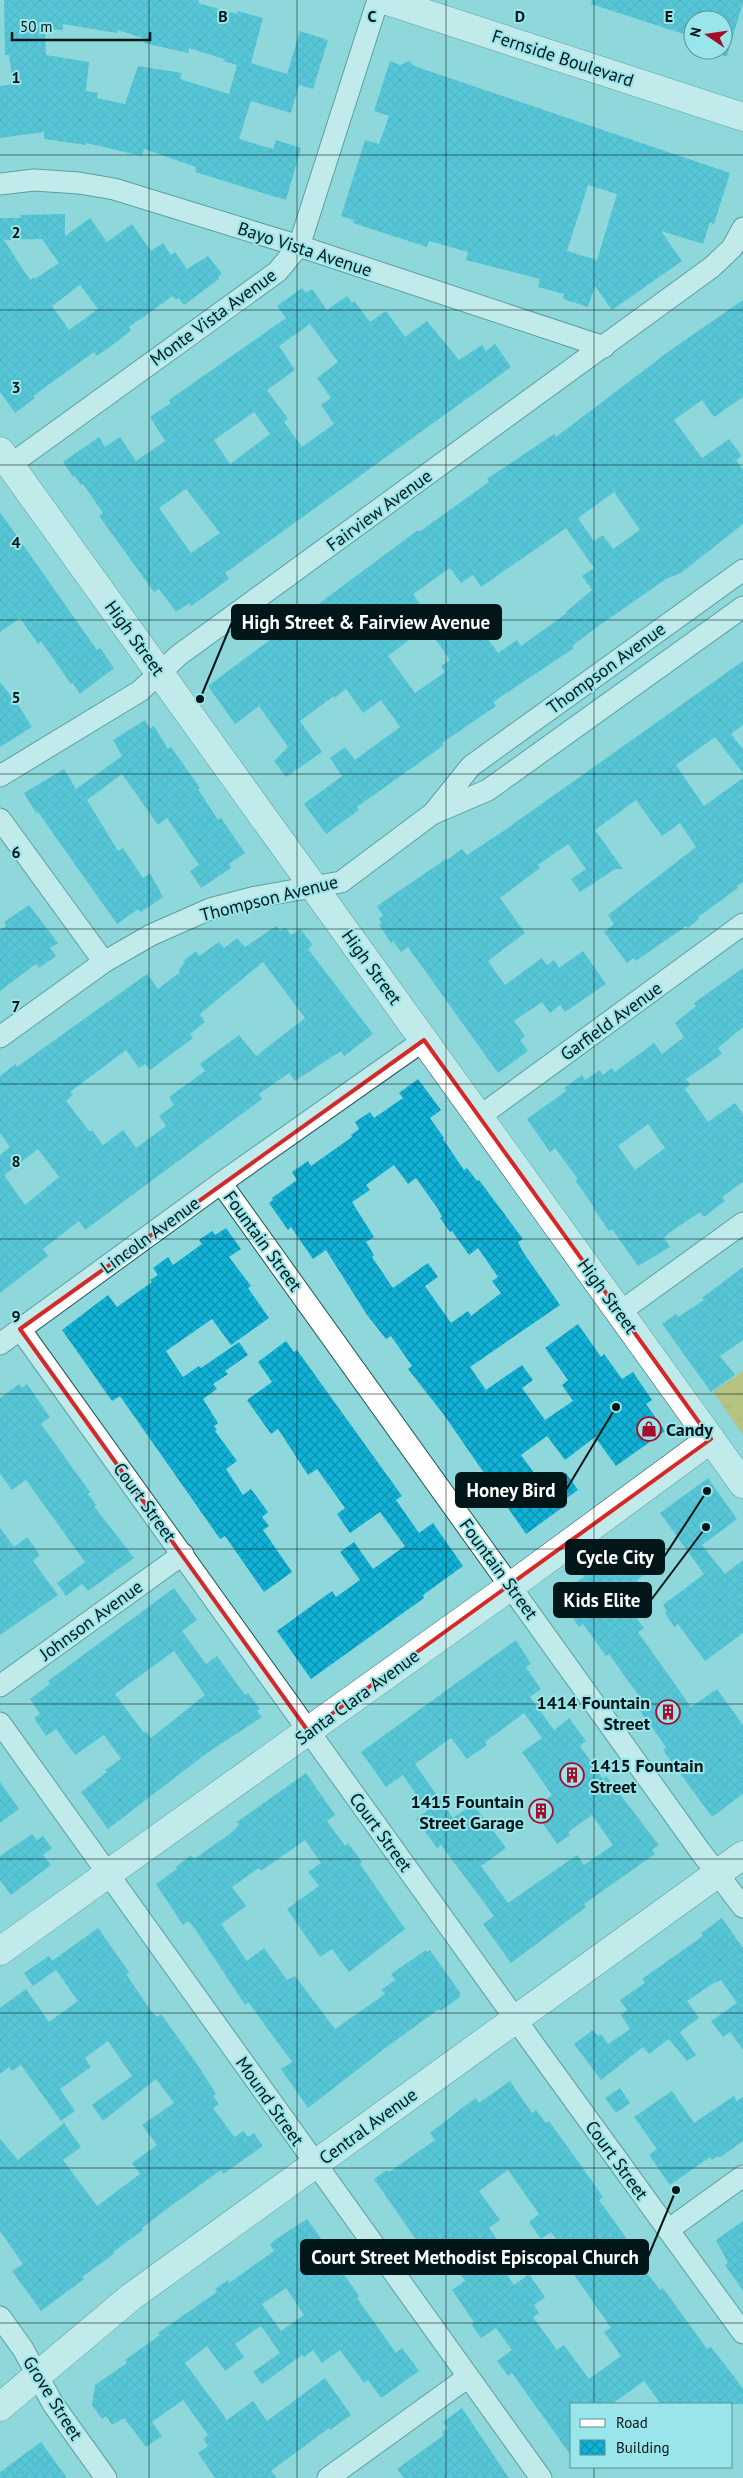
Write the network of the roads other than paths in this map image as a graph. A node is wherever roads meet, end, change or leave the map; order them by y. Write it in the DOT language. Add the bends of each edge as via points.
graph roads {
  1 [pos="378,0"];
  2 [pos="384,0"];
  3 [pos="743,117"];
  4 [pos="0,184"];
  5 [pos="743,228"];
  6 [pos="299,246"];
  7 [pos="604,347"];
  8 [pos="5,458"];
  9 [pos="743,570"];
  10 [pos="743,607"];
  11 [pos="160,673"];
  12 [pos="0,776"];
  13 [pos="432,814"];
  14 [pos="0,819"];
  15 [pos="314,888"];
  16 [pos="743,924"];
  17 [pos="104,962"];
  18 [pos="0,1037"];
  19 [pos="424,1040"];
  20 [pos="479,1117"];
  21 [pos="221,1183"];
  22 [pos="743,1223"];
  23 [pos="620,1312"];
  24 [pos="20,1329"];
  25 [pos="0,1344"];
  26 [pos="711,1439"];
  27 [pos="743,1484"];
  28 [pos="183,1554"];
  29 [pos="511,1586"];
  30 [pos="0,1686"];
  31 [pos="0,1723"];
  32 [pos="308,1731"];
  33 [pos="743,1855"];
  34 [pos="717,1873"];
  35 [pos="108,1875"];
  36 [pos="743,1907"];
  37 [pos="0,1951"];
  38 [pos="515,2018"];
  39 [pos="315,2164"];
  40 [pos="743,2176"];
  41 [pos="668,2230"];
  42 [pos="0,2317"];
  43 [pos="743,2333"];
  44 [pos="38,2376"];
  45 [pos="468,2377"];
  46 [pos="0,2407"];
  47 [pos="106,2478"];
  48 [pos="328,2478"];
  49 [pos="541,2478"];
  1 -- 6 [label="street, Monte Vista Avenue"];
  2 -- 3 [label="street, Fernside Boulevard"];
  4 -- 6 [label="street, Bayo Vista Avenue" via="34,180 78,182 114,189"];
  5 -- 7 [label="street, Fairview Avenue" via="732,248 712,267"];
  6 -- 7 [label="street, Bayo Vista Avenue"];
  6 -- 8 [label="street, Monte Vista Avenue" via="277,272"];
  7 -- 11 [label="street, Fairview Avenue" via="187,649"];
  8 -- 11 [label="street, High Street"];
  9 -- 13 [label="street, Thompson Avenue" via="471,766"];
  10 -- 13 [label="street, Thompson Avenue" via="488,790"];
  11 -- 12 [label="street, Fairview Avenue" via="140,691"];
  11 -- 15 [label="street, High Street"];
  13 -- 15 [label="street, Thompson Avenue" via="341,882"];
  14 -- 17 [label="street"];
  15 -- 17 [label="street, Thompson Avenue" via="256,897 210,909 151,935"];
  15 -- 19 [label="street, High Street"];
  16 -- 20 [label="street, Garfield Avenue"];
  17 -- 18 [label="street, Thompson Avenue"];
  19 -- 20 [label="street, High Street"];
  19 -- 21 [label="street, Lincoln Avenue"];
  20 -- 23 [label="street, High Street"];
  21 -- 24 [label="street, Lincoln Avenue"];
  21 -- 29 [label="street, Fountain Street"];
  22 -- 23 [label="street"];
  23 -- 26 [label="street, High Street"];
  24 -- 25 [label="street, Lincoln Avenue"];
  24 -- 28 [label="street, Court Street"];
  26 -- 27 [label="street, High Street"];
  26 -- 29 [label="street, Santa Clara Avenue"];
  28 -- 30 [label="street, Johnson Avenue"];
  28 -- 32 [label="street, Court Street"];
  29 -- 32 [label="street, Santa Clara Avenue"];
  29 -- 34 [label="street, Fountain Street"];
  31 -- 35 [label="street, Mound Street"];
  32 -- 35 [label="street, Santa Clara Avenue"];
  32 -- 38 [label="street, Court Street"];
  33 -- 34 [label="street, Central Avenue"];
  34 -- 36 [label="street, Fountain Street"];
  34 -- 38 [label="street, Central Avenue"];
  35 -- 37 [label="street, Santa Clara Avenue"];
  35 -- 39 [label="street, Mound Street"];
  38 -- 39 [label="street, Central Avenue"];
  38 -- 41 [label="street, Court Street"];
  39 -- 44 [label="street, Central Avenue" via="131,2297"];
  39 -- 45 [label="street, Mound Street"];
  40 -- 41 [label="street"];
  41 -- 43 [label="street, Court Street"];
  42 -- 44 [label="street, Grove Street"];
  44 -- 46 [label="street, Central Avenue"];
  44 -- 47 [label="street, Grove Street" via="53,2404"];
  45 -- 48 [label="street"];
  45 -- 49 [label="street, Mound Street"];
}
